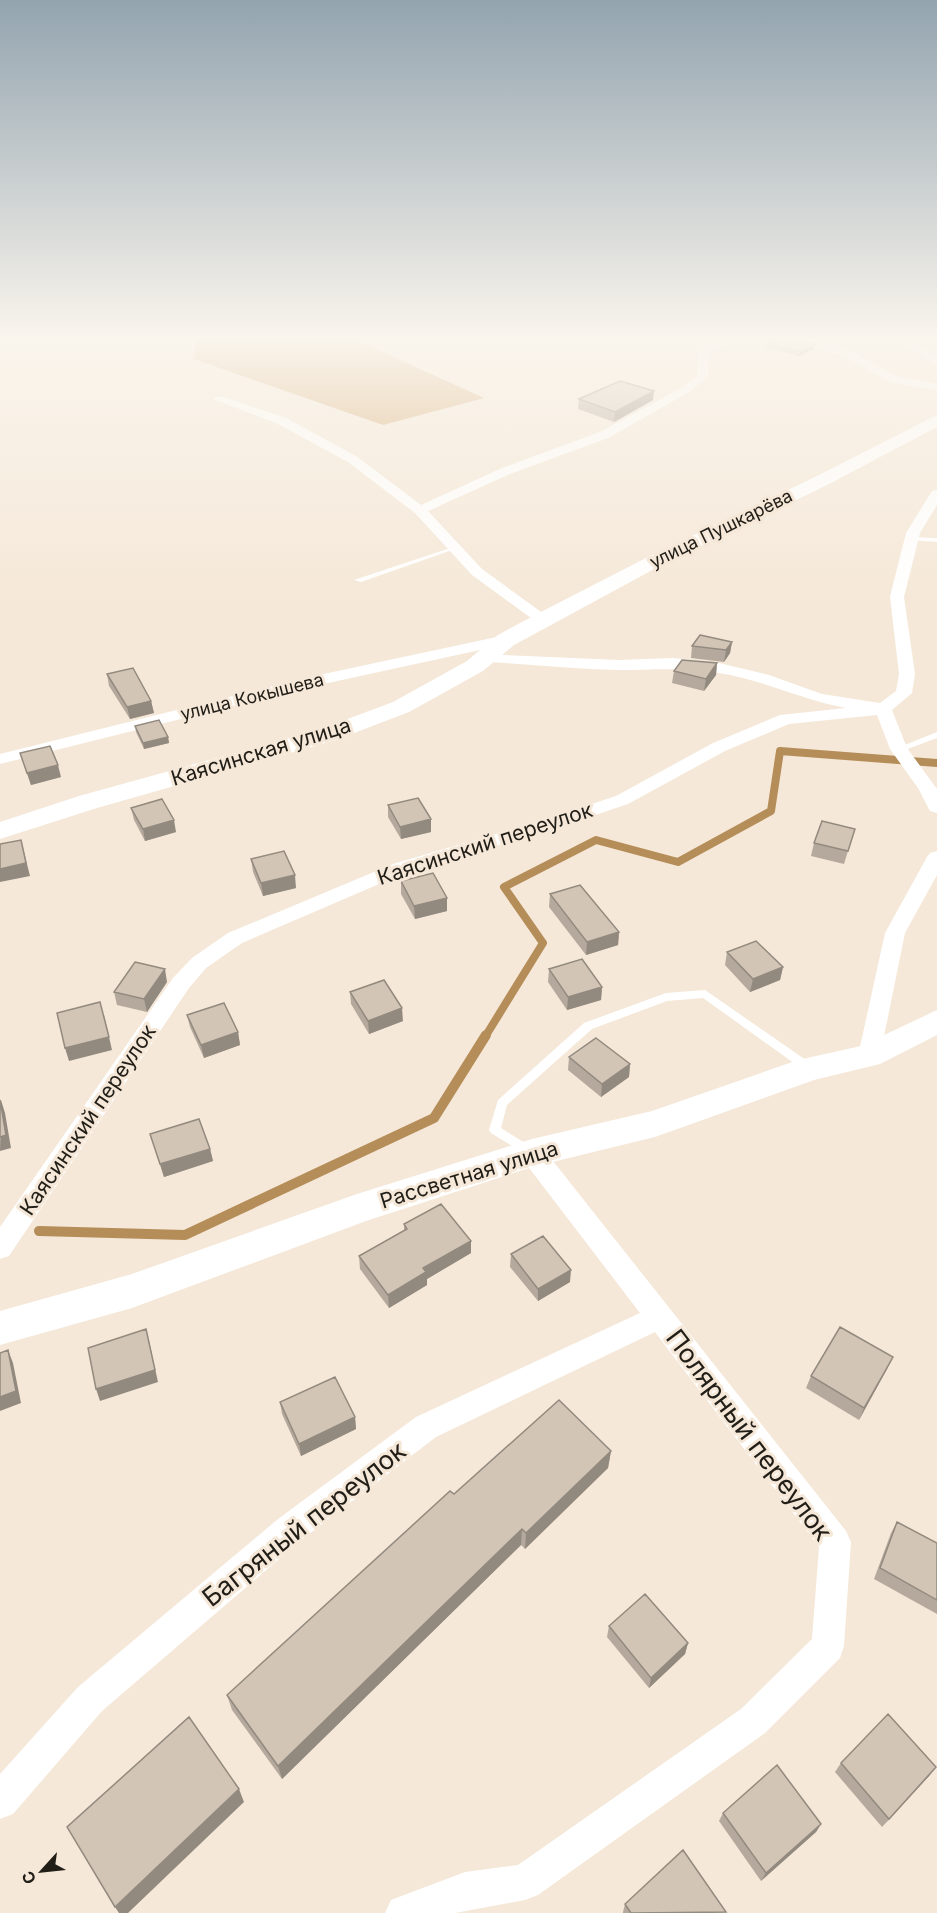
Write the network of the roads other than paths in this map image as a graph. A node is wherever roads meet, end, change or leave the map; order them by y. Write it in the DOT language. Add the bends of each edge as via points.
graph roads {
  1 [pos="288,424"];
  2 [pos="623,424"];
  3 [pos="929,424"];
  4 [pos="937,494"];
  5 [pos="420,510"];
  6 [pos="911,539"];
  7 [pos="937,540"];
  8 [pos="455,548"];
  9 [pos="358,580"];
  10 [pos="543,620"];
  11 [pos="506,640"];
  12 [pos="486,657"];
  13 [pos="883,709"];
  14 [pos="937,735"];
  15 [pos="901,750"];
  16 [pos="0,759"];
  17 [pos="937,807"];
  18 [pos="0,831"];
  19 [pos="937,857"];
  20 [pos="937,1021"];
  21 [pos="869,1056"];
  22 [pos="810,1069"];
  23 [pos="532,1153"];
  24 [pos="0,1248"];
  25 [pos="659,1317"];
  26 [pos="0,1328"];
  27 [pos="0,1801"];
  28 [pos="404,1913"];
  1 -- 5 [label="street" via="352,459"];
  2 -- 5 [label="street"];
  3 -- 10 [label="street, улица Пушкарёва"];
  4 -- 6 [label="street"];
  5 -- 8 [label="street"];
  6 -- 7 [label="lane"];
  6 -- 13 [label="street" via="897,597 907,675 904,693"];
  8 -- 9 [label="lane"];
  8 -- 10 [label="street" via="477,572"];
  10 -- 11 [label="street, улица Пушкарёва"];
  11 -- 12 [label="street, Каясинская улица"];
  11 -- 16 [label="street, улица Кокышева" via="305,684"];
  12 -- 13 [label="street" via="673,663 763,678 819,698"];
  12 -- 18 [label="street, Каясинская улица" via="401,706 327,735 88,802"];
  13 -- 15 [label="street"];
  13 -- 24 [label="street, Каясинский переулок" via="786,719 719,747 622,800 400,868 235,938 199,963 181,983"];
  14 -- 15 [label="lane"];
  15 -- 17 [label="street"];
  19 -- 21 [label="street" via="895,933"];
  20 -- 21 [label="street, Рассветная улица"];
  21 -- 22 [label="street, Рассветная улица"];
  22 -- 23 [label="street, Рассветная улица" via="655,1124"];
  22 -- 23 [label="lane" via="705,994 666,997 588,1026 502,1103 495,1130"];
  23 -- 25 [label="street, Полярный переулок"];
  23 -- 26 [label="street, Рассветная улица" via="357,1209 132,1291"];
  25 -- 27 [label="street, Багряный переулок" via="426,1427 289,1530 90,1699"];
  25 -- 28 [label="street, Полярный переулок" via="835,1542 828,1646 753,1721 525,1882 465,1891"];
}
